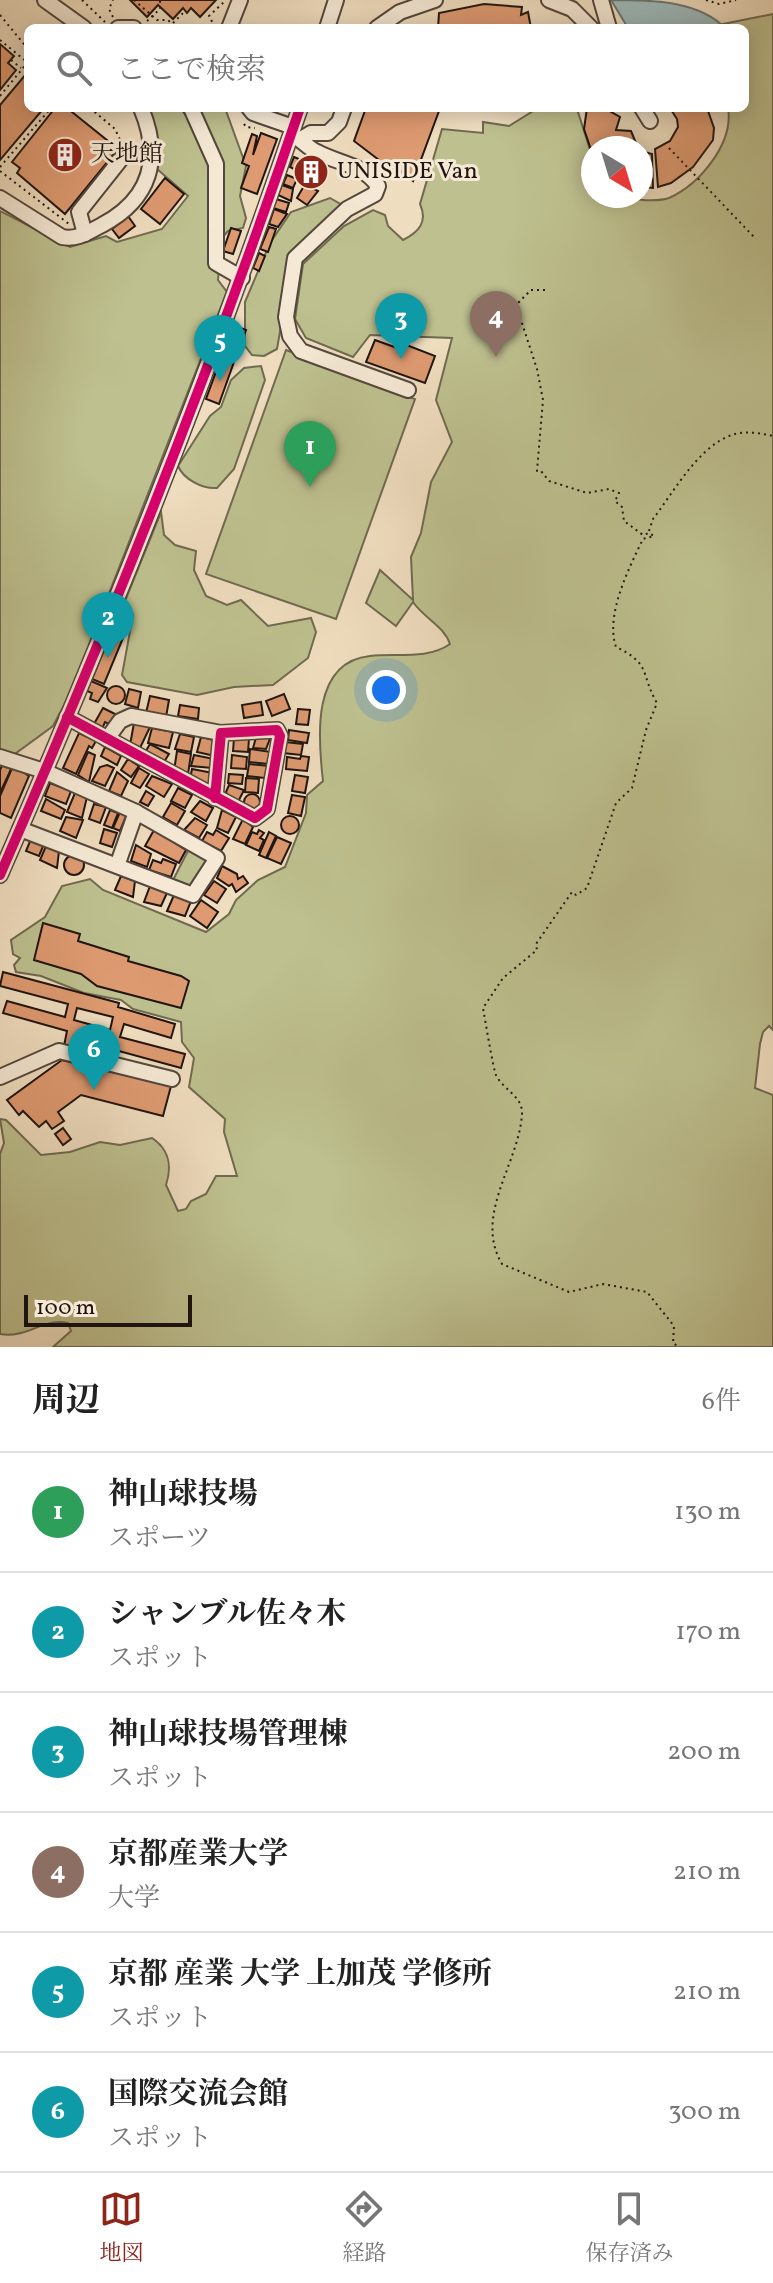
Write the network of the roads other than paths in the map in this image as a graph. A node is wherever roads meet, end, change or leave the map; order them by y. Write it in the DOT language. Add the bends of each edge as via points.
graph roads {
  1 [pos="45,0"];
  2 [pos="240,0"];
  3 [pos="435,0"];
  4 [pos="549,0"];
  5 [pos="601,0"];
  6 [pos="331,2"];
  7 [pos="78,24"];
  8 [pos="231,24"];
  9 [pos="328,24"];
  10 [pos="383,24"];
  11 [pos="587,24"];
  12 [pos="608,24"];
  13 [pos="143,112"];
  14 [pos="193,112"];
  15 [pos="252,112"];
  16 [pos="299,112"];
  17 [pos="343,112"];
  18 [pos="644,112"];
  19 [pos="650,121"];
  20 [pos="295,134"];
  21 [pos="125,154"];
  22 [pos="0,198"];
  23 [pos="84,228"];
  24 [pos="242,278"];
  25 [pos="408,390"];
  26 [pos="67,717"];
  27 [pos="221,733"];
  28 [pos="107,739"];
  29 [pos="0,757"];
  30 [pos="44,771"];
  31 [pos="215,798"];
  32 [pos="136,812"];
  33 [pos="20,829"];
  34 [pos="117,866"];
  35 [pos="0,875"];
  36 [pos="0,1077"];
  37 [pos="172,1079"];
  1 -- 7 [label="street"];
  2 -- 8 [label="street"];
  3 -- 10 [label="street"];
  4 -- 11 [label="street" via="572,9"];
  5 -- 12 [label="street"];
  6 -- 9 [label="street"];
  13 -- 23 [label="street" via="152,157 145,187 115,218"];
  14 -- 24 [label="street" via="216,164 216,263"];
  15 -- 20 [label="street"];
  16 -- 20 [label="street"];
  17 -- 20 [label="street" via="328,133"];
  18 -- 19 [label="street"];
  20 -- 24 [label="street"];
  20 -- 25 [label="street" via="321,154 363,169 378,186 375,194 347,209 295,258 286,317 290,336 301,351"];
  21 -- 23 [label="street" via="79,212"];
  22 -- 23 [label="street" via="62,237 73,239"];
  24 -- 26 [label="street"];
  26 -- 28 [label="street"];
  26 -- 30 [label="street"];
  27 -- 28 [label="street" via="131,716 120,721"];
  27 -- 31 [label="street"];
  27 -- 31 [label="street" via="265,728 280,736 267,809 255,818"];
  28 -- 31 [label="street"];
  29 -- 30 [label="street"];
  30 -- 32 [label="street"];
  30 -- 33 [label="street"];
  32 -- 34 [label="street"];
  32 -- 34 [label="street" via="217,858 193,895"];
  33 -- 34 [label="street"];
  33 -- 35 [label="street"];
  36 -- 37 [label="street" via="59,1051"];
}
